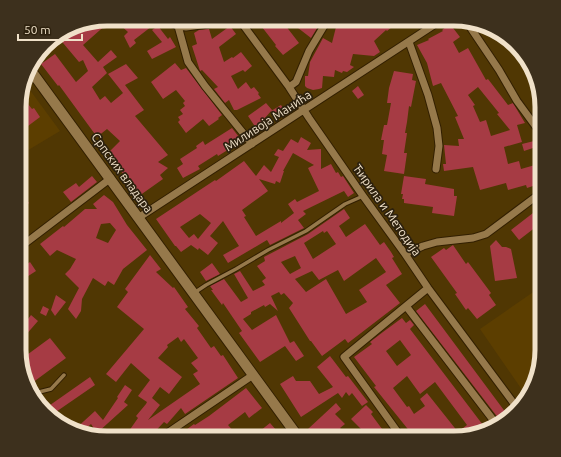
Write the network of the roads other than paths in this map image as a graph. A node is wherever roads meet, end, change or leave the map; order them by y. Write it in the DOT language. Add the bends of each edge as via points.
graph roads {
  1 [pos="175,26"];
  2 [pos="182,26"];
  3 [pos="193,26"];
  4 [pos="244,26"];
  5 [pos="323,26"];
  6 [pos="433,26"];
  7 [pos="471,28"];
  8 [pos="409,42"];
  9 [pos="33,74"];
  10 [pos="289,87"];
  11 [pos="304,110"];
  12 [pos="535,125"];
  13 [pos="252,144"];
  14 [pos="436,169"];
  15 [pos="111,178"];
  16 [pos="363,196"];
  17 [pos="535,197"];
  18 [pos="138,218"];
  19 [pos="26,243"];
  20 [pos="405,254"];
  21 [pos="428,288"];
  22 [pos="194,293"];
  23 [pos="406,306"];
  24 [pos="64,375"];
  25 [pos="253,375"];
  26 [pos="37,391"];
  27 [pos="514,404"];
  28 [pos="493,420"];
  29 [pos="172,431"];
  30 [pos="294,431"];
  31 [pos="397,431"];
  1 -- 13 [label="street" via="188,62"];
  2 -- 3 [label="street"];
  4 -- 10 [label="street, Ћирила и Методија"];
  5 -- 10 [label="street" via="296,81"];
  6 -- 8 [label="street, Миливоја Манића"];
  7 -- 12 [label="street"];
  8 -- 11 [label="street, Миливоја Манића"];
  8 -- 14 [label="street" via="437,128 439,146"];
  9 -- 15 [label="main road, Српских владара"];
  10 -- 11 [label="street, Ћирила и Методија"];
  11 -- 13 [label="street, Миливоја Манића"];
  11 -- 16 [label="street, Ћирила и Методија"];
  13 -- 18 [label="street, Миливоја Манића"];
  15 -- 18 [label="main road, Српских владара"];
  15 -- 19 [label="street"];
  16 -- 20 [label="street, Ћирила и Методија"];
  16 -- 22 [label="lane" via="344,204 306,231"];
  17 -- 20 [label="street" via="486,234 437,242"];
  18 -- 22 [label="main road, Српских владара"];
  20 -- 21 [label="street, Ћирила и Методија"];
  21 -- 23 [label="street"];
  21 -- 27 [label="street, Ћирила и Методија"];
  22 -- 25 [label="main road, Српских владара"];
  23 -- 28 [label="street"];
  23 -- 31 [label="street" via="344,357"];
  24 -- 26 [label="lane" via="51,389"];
  25 -- 29 [label="street"];
  25 -- 30 [label="main road, Српских владара"];
}
